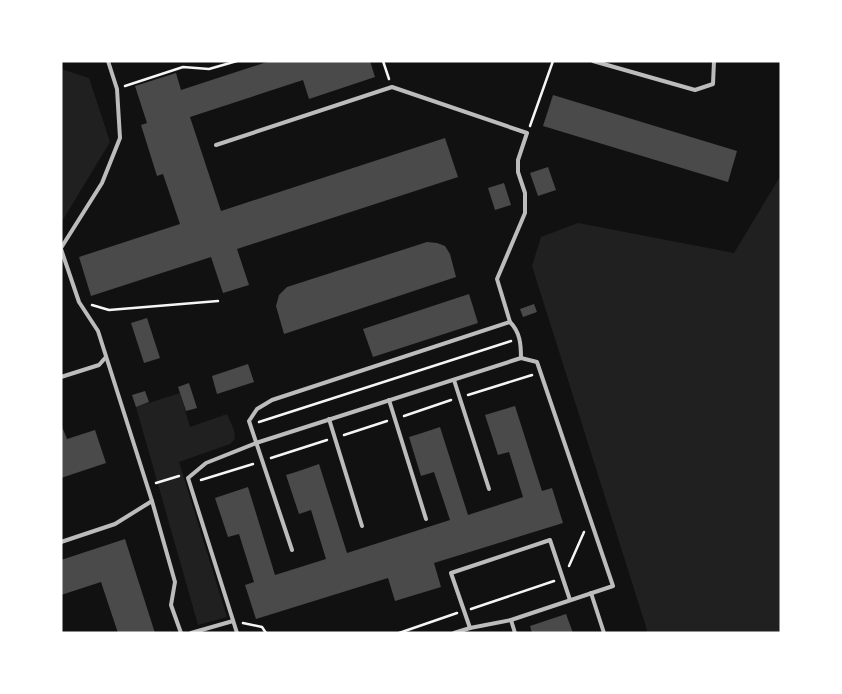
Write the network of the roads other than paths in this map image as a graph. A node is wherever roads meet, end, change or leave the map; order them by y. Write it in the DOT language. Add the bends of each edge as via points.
graph roads {
  1 [pos="108,61"];
  2 [pos="592,61"];
  3 [pos="714,61"];
  4 [pos="216,144"];
  5 [pos="62,251"];
  6 [pos="510,322"];
  7 [pos="106,357"];
  8 [pos="521,358"];
  9 [pos="61,377"];
  10 [pos="454,380"];
  11 [pos="389,400"];
  12 [pos="328,419"];
  13 [pos="256,443"];
  14 [pos="489,489"];
  15 [pos="152,501"];
  16 [pos="426,519"];
  17 [pos="362,526"];
  18 [pos="61,542"];
  19 [pos="292,550"];
  20 [pos="590,593"];
  21 [pos="570,600"];
  22 [pos="511,620"];
  23 [pos="233,621"];
  24 [pos="470,628"];
  25 [pos="181,633"];
  26 [pos="191,633"];
  27 [pos="237,633"];
  28 [pos="454,633"];
  29 [pos="515,633"];
  30 [pos="604,633"];
  1 -- 5 [label="lane" via="117,89 120,138 102,183"];
  2 -- 3 [label="lane" via="695,90 714,84"];
  4 -- 6 [label="lane" via="392,88 527,134 518,160 526,212 497,279"];
  5 -- 7 [label="lane" via="78,302 98,331"];
  6 -- 8 [label="lane" via="521,344"];
  6 -- 13 [label="lane" via="272,400 257,409 249,421"];
  7 -- 9 [label="lane" via="99,365"];
  7 -- 15 [label="lane"];
  8 -- 10 [label="lane"];
  8 -- 20 [label="lane" via="537,362 613,586"];
  10 -- 11 [label="lane"];
  10 -- 14 [label="lane"];
  11 -- 12 [label="lane"];
  11 -- 16 [label="lane"];
  12 -- 13 [label="lane"];
  12 -- 17 [label="lane"];
  13 -- 19 [label="lane"];
  13 -- 23 [label="lane" via="206,463 188,478"];
  15 -- 18 [label="lane" via="115,524"];
  15 -- 25 [label="lane" via="175,582 171,605"];
  20 -- 21 [label="lane"];
  20 -- 30 [label="lane"];
  21 -- 22 [label="lane"];
  21 -- 24 [label="lane" via="550,540 451,574"];
  22 -- 24 [label="lane"];
  22 -- 29 [label="lane"];
  23 -- 26 [label="lane"];
  23 -- 27 [label="lane"];
  24 -- 28 [label="lane"];
}
